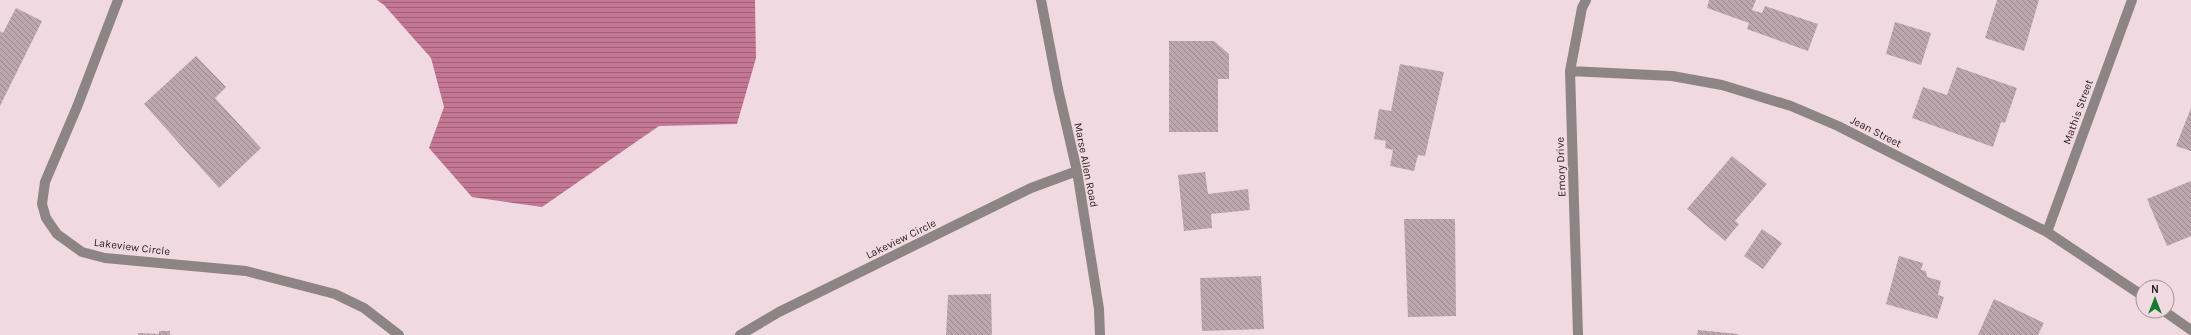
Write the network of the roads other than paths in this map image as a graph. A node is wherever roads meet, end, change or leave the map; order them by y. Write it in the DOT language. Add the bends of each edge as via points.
graph roads {
  1 [pos="118,0"];
  2 [pos="1041,0"];
  3 [pos="1586,0"];
  4 [pos="2132,0"];
  5 [pos="1570,71"];
  6 [pos="1077,171"];
  7 [pos="2046,232"];
  8 [pos="2135,291"];
  9 [pos="2175,319"];
  10 [pos="2191,330"];
  11 [pos="399,335"];
  12 [pos="740,335"];
  13 [pos="1100,335"];
  14 [pos="1578,335"];
  1 -- 11 [label="street, Lakeview Circle" via="45,182 42,204 46,218 57,234 82,252 105,258 246,272 335,294 364,308"];
  2 -- 6 [label="street, Marse Allen Road"];
  3 -- 5 [label="street, Emory Drive" via="1582,8"];
  4 -- 7 [label="street, Mathis Street"];
  5 -- 7 [label="street, Jean Street" via="1672,76 1722,85 1791,106 1838,126"];
  5 -- 14 [label="street, Emory Drive"];
  6 -- 12 [label="street, Lakeview Circle" via="1024,192 779,312"];
  6 -- 13 [label="street, Marse Allen Road" via="1099,309"];
  7 -- 8 [label="street, Jean Street"];
  9 -- 10 [label="street"];
}
